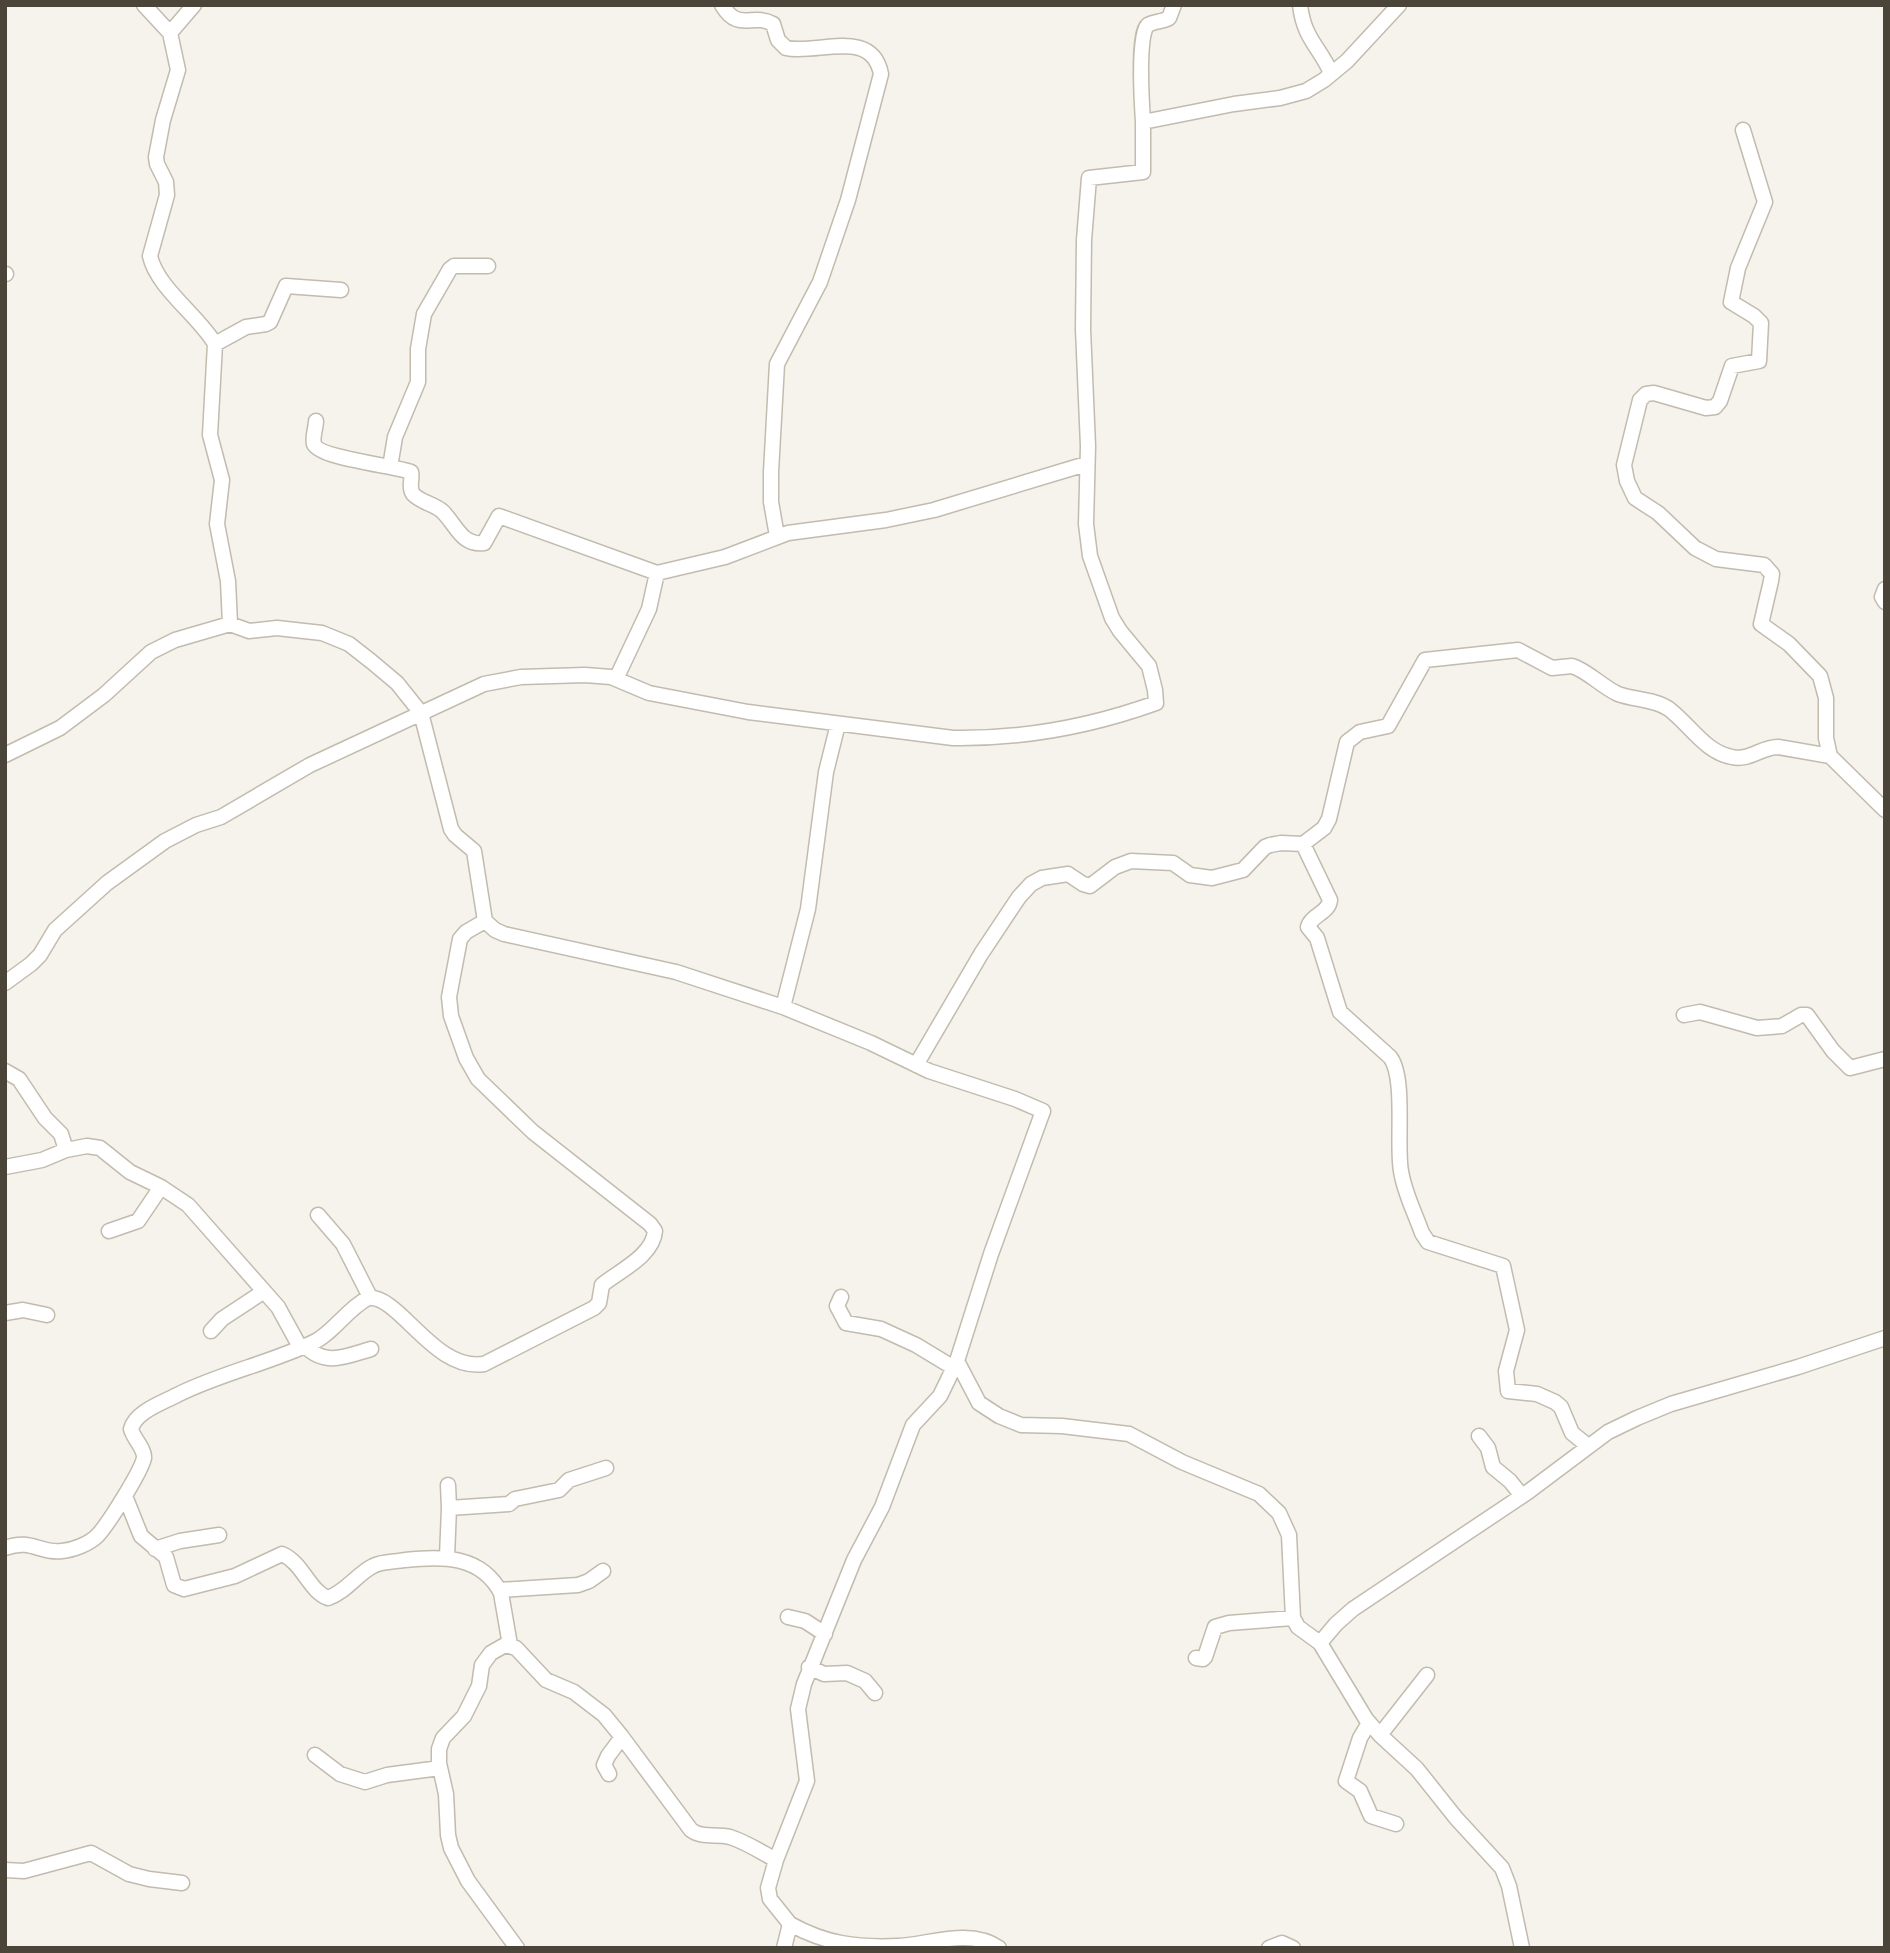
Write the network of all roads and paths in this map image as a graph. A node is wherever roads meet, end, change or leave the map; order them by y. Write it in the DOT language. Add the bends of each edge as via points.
graph roads {
  1 [pos="144,5"];
  2 [pos="194,5"];
  3 [pos="722,5"];
  4 [pos="1174,5"];
  5 [pos="1300,5"];
  6 [pos="1399,5"];
  7 [pos="170,33"];
  8 [pos="1331,74"];
  9 [pos="1143,122"];
  10 [pos="1743,131"];
  11 [pos="488,266"];
  12 [pos="341,290"];
  13 [pos="215,344"];
  14 [pos="316,421"];
  15 [pos="1086,464"];
  16 [pos="390,467"];
  17 [pos="777,537"];
  18 [pos="657,573"];
  19 [pos="1885,589"];
  20 [pos="1885,602"];
  21 [pos="230,624"];
  22 [pos="616,679"];
  23 [pos="421,713"];
  24 [pos="838,724"];
  25 [pos="5,755"];
  26 [pos="1830,755"];
  27 [pos="1885,810"];
  28 [pos="1303,844"];
  29 [pos="485,921"];
  30 [pos="5,983"];
  31 [pos="783,1007"];
  32 [pos="1684,1016"];
  33 [pos="1885,1059"];
  34 [pos="916,1065"];
  35 [pos="5,1071"];
  36 [pos="65,1150"];
  37 [pos="5,1167"];
  38 [pos="161,1187"];
  39 [pos="318,1215"];
  40 [pos="109,1231"];
  41 [pos="263,1292"];
  42 [pos="370,1297"];
  43 [pos="841,1297"];
  44 [pos="5,1312"];
  45 [pos="47,1315"];
  46 [pos="211,1331"];
  47 [pos="1885,1338"];
  48 [pos="303,1346"];
  49 [pos="371,1349"];
  50 [pos="955,1364"];
  51 [pos="1479,1436"];
  52 [pos="1588,1446"];
  53 [pos="606,1468"];
  54 [pos="448,1485"];
  55 [pos="125,1496"];
  56 [pos="1522,1496"];
  57 [pos="449,1508"];
  58 [pos="219,1535"];
  59 [pos="5,1548"];
  60 [pos="155,1549"];
  61 [pos="447,1557"];
  62 [pos="603,1571"];
  63 [pos="500,1590"];
  64 [pos="788,1616"];
  65 [pos="1293,1618"];
  66 [pos="825,1634"];
  67 [pos="1320,1643"];
  68 [pos="510,1645"];
  69 [pos="1196,1658"];
  70 [pos="809,1667"];
  71 [pos="1427,1675"];
  72 [pos="875,1693"];
  73 [pos="1369,1723"];
  74 [pos="1380,1735"];
  75 [pos="622,1737"];
  76 [pos="315,1755"];
  77 [pos="440,1768"];
  78 [pos="609,1774"];
  79 [pos="1396,1824"];
  80 [pos="776,1860"];
  81 [pos="5,1870"];
  82 [pos="182,1884"];
  83 [pos="790,1924"];
  84 [pos="517,1948"];
  85 [pos="784,1948"];
  86 [pos="999,1948"];
  87 [pos="1269,1948"];
  88 [pos="1293,1948"];
  89 [pos="1522,1948"];
  1 -- 7 [label="street"];
  2 -- 7 [label="street"];
  3 -- 17 [label="street" via="738,21 774,24 778,40 786,48 843,46 868,51 876,57 881,74 848,200 820,282 777,364 771,502"];
  4 -- 9 [label="street" via="1169,18 1144,30 1140,70"];
  5 -- 8 [label="street" via="1309,39"];
  6 -- 8 [label="street"];
  7 -- 13 [label="street" via="178,70 156,157 167,195 150,256 159,275"];
  8 -- 9 [label="street" via="1306,91 1280,98"];
  9 -- 15 [label="street" via="1143,172 1089,178 1087,186 1083,286"];
  10 -- 26 [label="street" via="1765,202 1738,268 1731,302 1761,323 1759,361 1732,366 1718,405 1712,408 1646,394 1640,400 1625,472 1635,498 1695,548 1716,559 1757,563 1769,569 1771,581 1761,622 1823,681"];
  11 -- 16 [label="street" via="454,266 424,314 418,382 395,437"];
  12 -- 13 [label="street" via="286,286 270,322 246,327"];
  13 -- 21 [label="street" via="210,435 222,480 218,524"];
  14 -- 16 [label="street" via="315,447"];
  15 -- 17 [label="street" via="934,510"];
  15 -- 24 [label="street" via="1090,556 1112,618 1149,666 1156,703 1095,721 974,738"];
  16 -- 18 [label="street" via="411,472 414,495 441,510 468,540 484,543 499,516"];
  17 -- 18 [label="street" via="725,557"];
  18 -- 22 [label="street" via="649,609"];
  19 -- 20 [label="street"];
  21 -- 23 [label="street" via="248,631 286,628 337,638 397,683"];
  21 -- 25 [label="street" via="151,652 60,728"];
  22 -- 23 [label="street" via="584,675 504,680 472,688"];
  22 -- 24 [label="street" via="666,697"];
  23 -- 29 [label="street" via="452,829 474,852"];
  23 -- 30 [label="street" via="165,841 107,883 55,930 31,964"];
  24 -- 31 [label="street" via="826,772 808,909"];
  26 -- 27 [label="street"];
  26 -- 28 [label="street" via="1769,747 1745,758 1726,756 1665,706 1618,694 1577,668 1552,668 1518,650 1430,659 1422,663 1388,726 1360,733 1347,742 1329,819"];
  28 -- 34 [label="street" via="1270,845 1243,870 1221,876 1191,875 1173,863 1136,861 1115,867 1090,886 1068,874 1031,884 1006,916"];
  28 -- 52 [label="street" via="1330,900 1308,928 1317,938 1339,1010 1395,1066 1400,1168 1422,1233 1428,1242 1503,1266 1517,1330 1506,1371 1508,1391 1530,1392 1555,1402 1572,1433"];
  29 -- 31 [label="street" via="504,934 676,972"];
  29 -- 42 [label="street" via="460,939 449,997 466,1058 487,1090 650,1224 654,1238 641,1255 602,1285 594,1308 484,1364 453,1358 409,1321"];
  31 -- 34 [label="street"];
  32 -- 33 [label="street" via="1700,1012 1757,1028 1783,1026 1807,1015 1850,1068"];
  34 -- 50 [label="street" via="1043,1111"];
  35 -- 36 [label="street" via="19,1079 61,1134"];
  36 -- 37 [label="street"];
  36 -- 38 [label="street" via="95,1146"];
  38 -- 40 [label="street" via="138,1221"];
  38 -- 41 [label="street" via="188,1205"];
  39 -- 42 [label="street" via="343,1244"];
  41 -- 46 [label="street"];
  41 -- 48 [label="street"];
  42 -- 48 [label="street" via="317,1341"];
  43 -- 50 [label="street" via="837,1306 846,1323 881,1329"];
  44 -- 45 [label="street"];
  47 -- 52 [label="street" via="1657,1408"];
  48 -- 49 [label="street" via="333,1360"];
  48 -- 55 [label="street" via="198,1384 134,1421 132,1435 144,1456"];
  50 -- 65 [label="street" via="979,1403 999,1416 1021,1425 1129,1434 1259,1494 1279,1513 1289,1535"];
  50 -- 66 [label="street" via="935,1403 913,1425"];
  51 -- 56 [label="street" via="1493,1467"];
  52 -- 56 [label="street"];
  53 -- 57 [label="street" via="569,1480 563,1489 509,1504"];
  54 -- 57 [label="street"];
  55 -- 59 [label="street" via="97,1536 85,1544 62,1551 26,1544"];
  55 -- 60 [label="street" via="141,1536"];
  56 -- 67 [label="street" via="1344,1616"];
  57 -- 61 [label="street"];
  58 -- 60 [label="street"];
  60 -- 61 [label="street" via="166,1558 177,1589 235,1576 282,1555 328,1598 376,1564"];
  61 -- 63 [label="street" via="487,1573"];
  62 -- 63 [label="street" via="578,1585"];
  63 -- 68 [label="street"];
  64 -- 66 [label="street"];
  65 -- 67 [label="street" via="1298,1628"];
  65 -- 69 [label="street" via="1220,1624 1212,1630 1203,1659"];
  66 -- 70 [label="street"];
  67 -- 73 [label="street"];
  68 -- 75 [label="street" via="546,1680 588,1702"];
  68 -- 77 [label="street" via="497,1648 482,1665 479,1686 464,1716 443,1738"];
  70 -- 72 [label="street" via="824,1674 848,1673"];
  70 -- 80 [label="street" via="798,1709 807,1781"];
  71 -- 74 [label="street"];
  73 -- 74 [label="street"];
  73 -- 79 [label="street" via="1346,1781 1360,1791 1371,1815"];
  74 -- 89 [label="street" via="1417,1769 1502,1868"];
  75 -- 78 [label="street" via="604,1765"];
  75 -- 80 [label="street" via="691,1830 703,1836 733,1838"];
  76 -- 77 [label="street" via="340,1774 365,1782"];
  77 -- 84 [label="street" via="451,1848 468,1881"];
  80 -- 83 [label="street" via="768,1893"];
  81 -- 82 [label="street" via="24,1871 91,1853 129,1874"];
  83 -- 85 [label="street"];
  83 -- 86 [label="street" via="836,1943 898,1946 963,1938"];
  87 -- 88 [label="street" via="1282,1943"];
}
